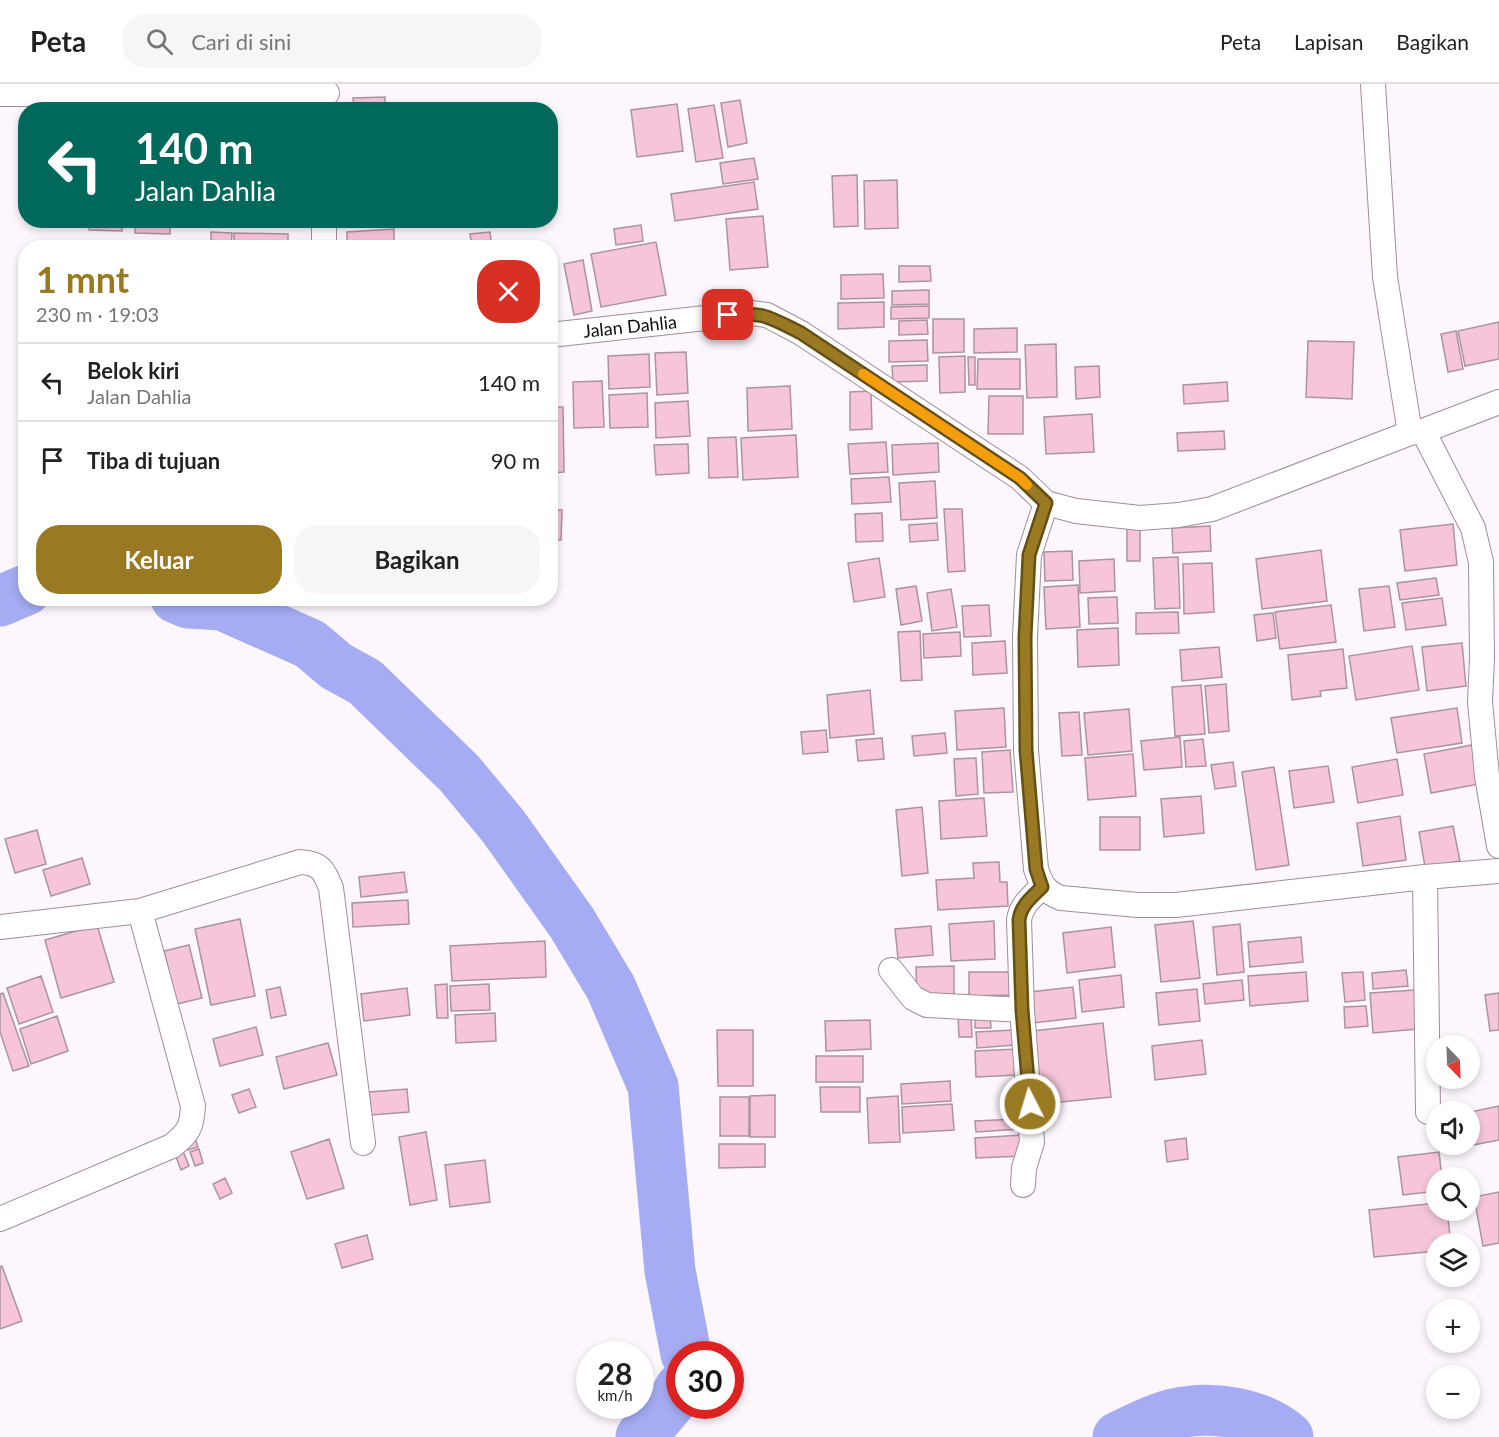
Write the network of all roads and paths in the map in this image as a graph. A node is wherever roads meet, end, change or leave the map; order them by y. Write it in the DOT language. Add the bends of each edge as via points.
graph roads {
  1 [pos="1373,84"];
  2 [pos="0,94"];
  3 [pos="327,96"];
  4 [pos="558,334"];
  5 [pos="1499,402"];
  6 [pos="1417,432"];
  7 [pos="1046,503"];
  8 [pos="1499,846"];
  9 [pos="1499,872"];
  10 [pos="1425,877"];
  11 [pos="1042,887"];
  12 [pos="140,911"];
  13 [pos="0,927"];
  14 [pos="891,970"];
  15 [pos="1022,1010"];
  16 [pos="1428,1101"];
  17 [pos="363,1143"];
  18 [pos="1023,1185"];
  19 [pos="0,1219"];
  1 -- 6 [label="street" via="1384,277"];
  2 -- 3 [label="street"];
  4 -- 7 [label="street, Jalan Dahlia" via="751,313 767,315 801,333 1020,478"];
  5 -- 6 [label="street"];
  6 -- 7 [label="street" via="1212,509 1140,518 1077,511"];
  6 -- 8 [label="street" via="1473,528 1481,562 1479,702"];
  7 -- 11 [label="street" via="1029,555 1025,637 1026,750 1036,869"];
  9 -- 10 [label="street"];
  10 -- 11 [label="street" via="1176,905 1061,898"];
  10 -- 16 [label="street"];
  11 -- 15 [label="street" via="1020,912"];
  12 -- 13 [label="street"];
  12 -- 17 [label="street" via="300,862 313,863 325,873 331,888"];
  12 -- 19 [label="street" via="193,1106 192,1124 172,1146"];
  14 -- 15 [label="street" via="913,998 927,1005"];
  15 -- 18 [label="street" via="1032,1142"];
}
